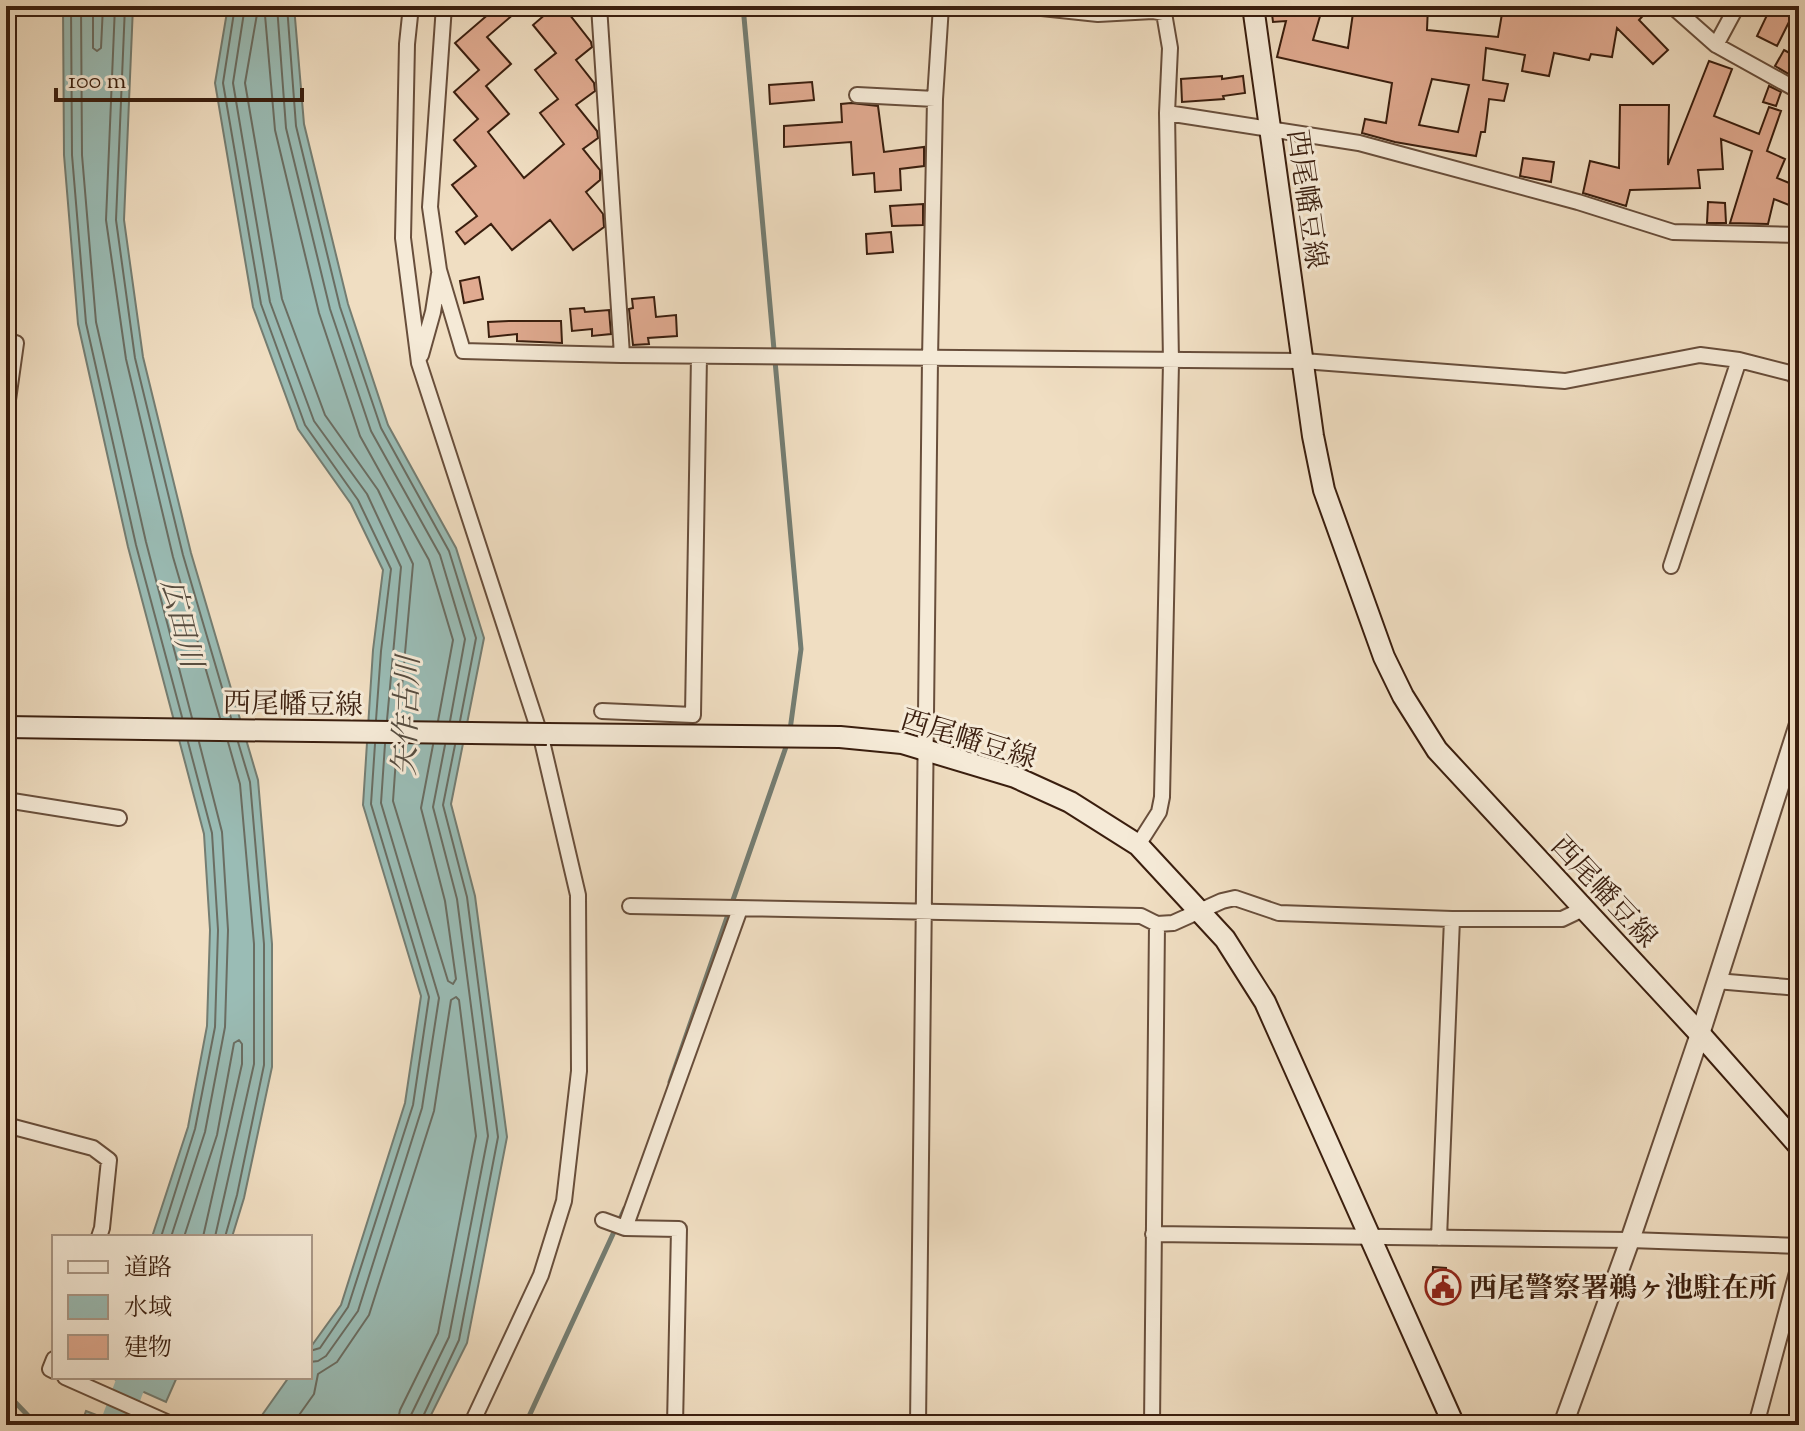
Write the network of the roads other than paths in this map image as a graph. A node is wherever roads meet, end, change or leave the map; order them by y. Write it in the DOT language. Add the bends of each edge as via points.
graph roads {
  1 [pos="411,6"];
  2 [pos="444,6"];
  3 [pos="599,6"];
  4 [pos="941,6"];
  5 [pos="1023,6"];
  6 [pos="1253,6"];
  7 [pos="1672,6"];
  8 [pos="1737,6"];
  9 [pos="1716,45"];
  10 [pos="1799,91"];
  11 [pos="857,95"];
  12 [pos="935,99"];
  13 [pos="1167,113"];
  14 [pos="1269,128"];
  15 [pos="1799,235"];
  16 [pos="439,270"];
  17 [pos="6,341"];
  18 [pos="622,355"];
  19 [pos="699,356"];
  20 [pos="930,359"];
  21 [pos="1739,360"];
  22 [pos="1303,361"];
  23 [pos="1171,362"];
  24 [pos="419,363"];
  25 [pos="1799,379"];
  26 [pos="6,414"];
  27 [pos="1671,566"];
  28 [pos="602,711"];
  29 [pos="1799,724"];
  30 [pos="6,727"];
  31 [pos="927,750"];
  32 [pos="6,800"];
  33 [pos="119,818"];
  34 [pos="1138,845"];
  35 [pos="630,906"];
  36 [pos="740,909"];
  37 [pos="1583,909"];
  38 [pos="1200,911"];
  39 [pos="926,913"];
  40 [pos="1452,919"];
  41 [pos="1157,924"];
  42 [pos="1716,981"];
  43 [pos="1799,988"];
  44 [pos="1700,1034"];
  45 [pos="6,1125"];
  46 [pos="1799,1146"];
  47 [pos="603,1220"];
  48 [pos="625,1228"];
  49 [pos="1153,1234"];
  50 [pos="100,1235"];
  51 [pos="1371,1237"];
  52 [pos="1439,1238"];
  53 [pos="1630,1240"];
  54 [pos="1799,1246"];
  55 [pos="1799,1265"];
  56 [pos="69,1379"];
  57 [pos="173,1425"];
  58 [pos="471,1425"];
  59 [pos="675,1425"];
  60 [pos="918,1425"];
  61 [pos="1152,1425"];
  62 [pos="1454,1425"];
  63 [pos="1563,1425"];
  64 [pos="1756,1425"];
  1 -- 24 [label="street" via="403,238"];
  2 -- 16 [label="street" via="430,207"];
  3 -- 18 [label="street"];
  4 -- 12 [label="street"];
  5 -- 13 [label="street" via="1098,14 1164,13 1170,48"];
  6 -- 14 [label="main road, 西尾幡豆線"];
  7 -- 9 [label="street"];
  8 -- 9 [label="street"];
  9 -- 10 [label="street"];
  11 -- 12 [label="street"];
  12 -- 20 [label="street"];
  13 -- 14 [label="street"];
  13 -- 23 [label="street"];
  14 -- 15 [label="street" via="1359,143 1673,232"];
  14 -- 22 [label="main road, 西尾幡豆線"];
  16 -- 18 [label="street" via="463,351"];
  16 -- 24 [label="street"];
  17 -- 26 [label="street" via="16,343"];
  18 -- 19 [label="street"];
  19 -- 20 [label="street"];
  19 -- 28 [label="street" via="693,715"];
  20 -- 23 [label="street"];
  20 -- 31 [label="street"];
  21 -- 22 [label="street" via="1700,355 1565,381"];
  21 -- 25 [label="street"];
  21 -- 27 [label="street"];
  22 -- 23 [label="street"];
  22 -- 37 [label="main road, 西尾幡豆線" via="1324,490 1403,696 1437,750"];
  23 -- 34 [label="street" via="1162,797 1159,812"];
  24 -- 58 [label="street" via="541,737 578,895 579,1071 564,1201 541,1275"];
  29 -- 42 [label="street"];
  30 -- 31 [label="main road, 西尾幡豆線, bridge" via="840,737"];
  31 -- 34 [label="main road, 西尾幡豆線" via="1015,777 1070,802"];
  31 -- 39 [label="street"];
  32 -- 33 [label="street"];
  34 -- 38 [label="main road, 西尾幡豆線"];
  35 -- 36 [label="street"];
  36 -- 39 [label="street"];
  36 -- 48 [label="street"];
  37 -- 40 [label="street" via="1562,919"];
  37 -- 44 [label="main road, 西尾幡豆線"];
  38 -- 40 [label="street" via="1235,898 1272,912"];
  38 -- 41 [label="street"];
  38 -- 51 [label="main road, 西尾幡豆線" via="1239,958 1265,1002"];
  39 -- 41 [label="street" via="1141,916"];
  39 -- 60 [label="street"];
  40 -- 52 [label="street"];
  41 -- 49 [label="street"];
  42 -- 43 [label="street"];
  42 -- 44 [label="street"];
  44 -- 46 [label="main road, 西尾幡豆線"];
  44 -- 53 [label="street"];
  45 -- 50 [label="street" via="93,1148 109,1160"];
  47 -- 48 [label="street"];
  48 -- 59 [label="street" via="679,1229"];
  49 -- 51 [label="street"];
  49 -- 61 [label="street"];
  51 -- 52 [label="street"];
  51 -- 62 [label="main road, 西尾幡豆線"];
  52 -- 53 [label="street"];
  53 -- 54 [label="street"];
  53 -- 63 [label="street"];
  55 -- 64 [label="street"];
  56 -- 57 [label="street"];
}
